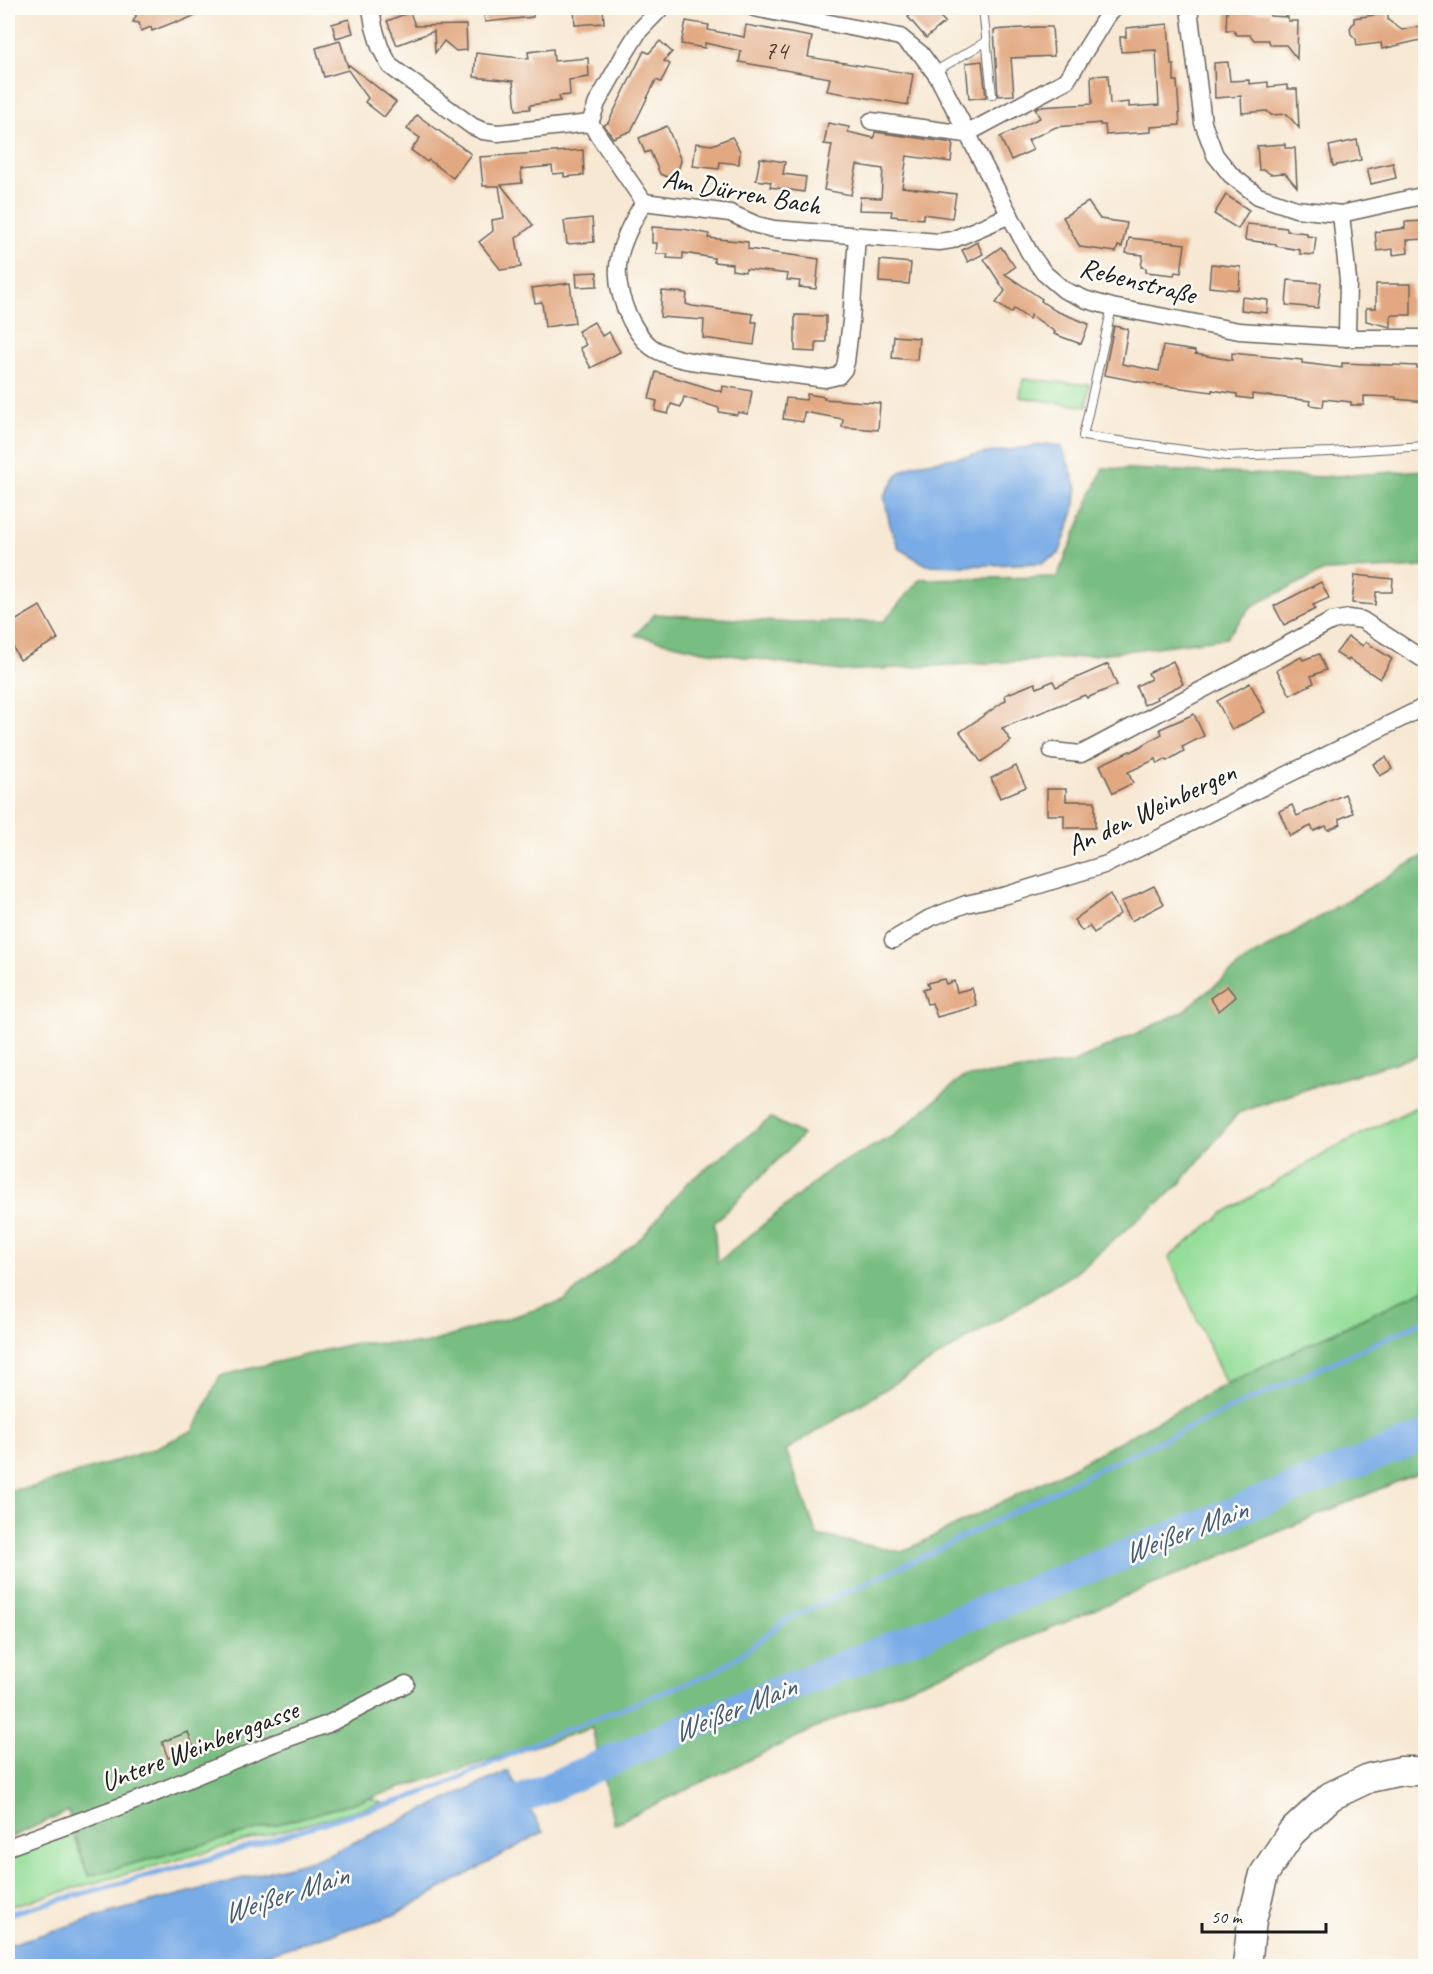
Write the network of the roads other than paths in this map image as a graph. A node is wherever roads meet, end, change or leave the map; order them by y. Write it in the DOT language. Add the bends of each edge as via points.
graph roads {
  1 [pos="371,8"];
  2 [pos="661,8"];
  3 [pos="754,8"];
  4 [pos="984,8"];
  5 [pos="1115,8"];
  6 [pos="1189,8"];
  7 [pos="987,41"];
  8 [pos="934,72"];
  9 [pos="992,95"];
  10 [pos="871,121"];
  11 [pos="590,123"];
  12 [pos="966,134"];
  13 [pos="1425,195"];
  14 [pos="644,202"];
  15 [pos="1341,214"];
  16 [pos="1010,215"];
  17 [pos="857,236"];
  18 [pos="1112,307"];
  19 [pos="1347,338"];
  20 [pos="1425,338"];
  21 [pos="1425,446"];
  22 [pos="1425,661"];
  23 [pos="1425,705"];
  24 [pos="1052,751"];
  25 [pos="894,940"];
  26 [pos="406,1684"];
  27 [pos="1425,1771"];
  28 [pos="8,1847"];
  29 [pos="1247,1966"];
  1 -- 11 [label="street" via="380,47 390,66 477,129 498,134"];
  2 -- 11 [label="street" via="639,31 624,55"];
  3 -- 8 [label="street, Rebenstraße" via="900,36"];
  4 -- 7 [label="lane"];
  5 -- 12 [label="street" via="1067,80"];
  6 -- 15 [label="street" via="1203,123 1215,155 1231,176 1258,196 1296,209"];
  7 -- 8 [label="lane"];
  7 -- 9 [label="lane"];
  8 -- 12 [label="street, Rebenstraße"];
  10 -- 12 [label="street"];
  11 -- 14 [label="street"];
  12 -- 16 [label="street, Rebenstraße"];
  13 -- 15 [label="street"];
  14 -- 17 [label="street, Am Dürren Bach" via="730,213 774,229"];
  14 -- 17 [label="street, Am Dürren Bach" via="631,223 619,258 617,282 622,304 646,342 681,360 825,379 838,376 846,362"];
  15 -- 19 [label="street" via="1348,280"];
  16 -- 17 [label="street, Am Dürren Bach" via="939,242"];
  16 -- 18 [label="street, Rebenstraße" via="1044,273 1064,290"];
  18 -- 19 [label="street, Rebenstraße" via="1239,331"];
  18 -- 21 [label="lane" via="1083,436 1227,456"];
  19 -- 20 [label="street, Rebenstraße"];
  22 -- 24 [label="street" via="1362,620 1332,621 1081,754"];
  23 -- 25 [label="street, An den Weinbergen" via="1107,864 966,904 930,918"];
  26 -- 28 [label="street, Untere Weinberggasse" via="328,1724"];
  27 -- 29 [label="highway" via="1401,1771 1370,1778 1330,1796 1291,1833 1264,1874 1252,1920"];
}
